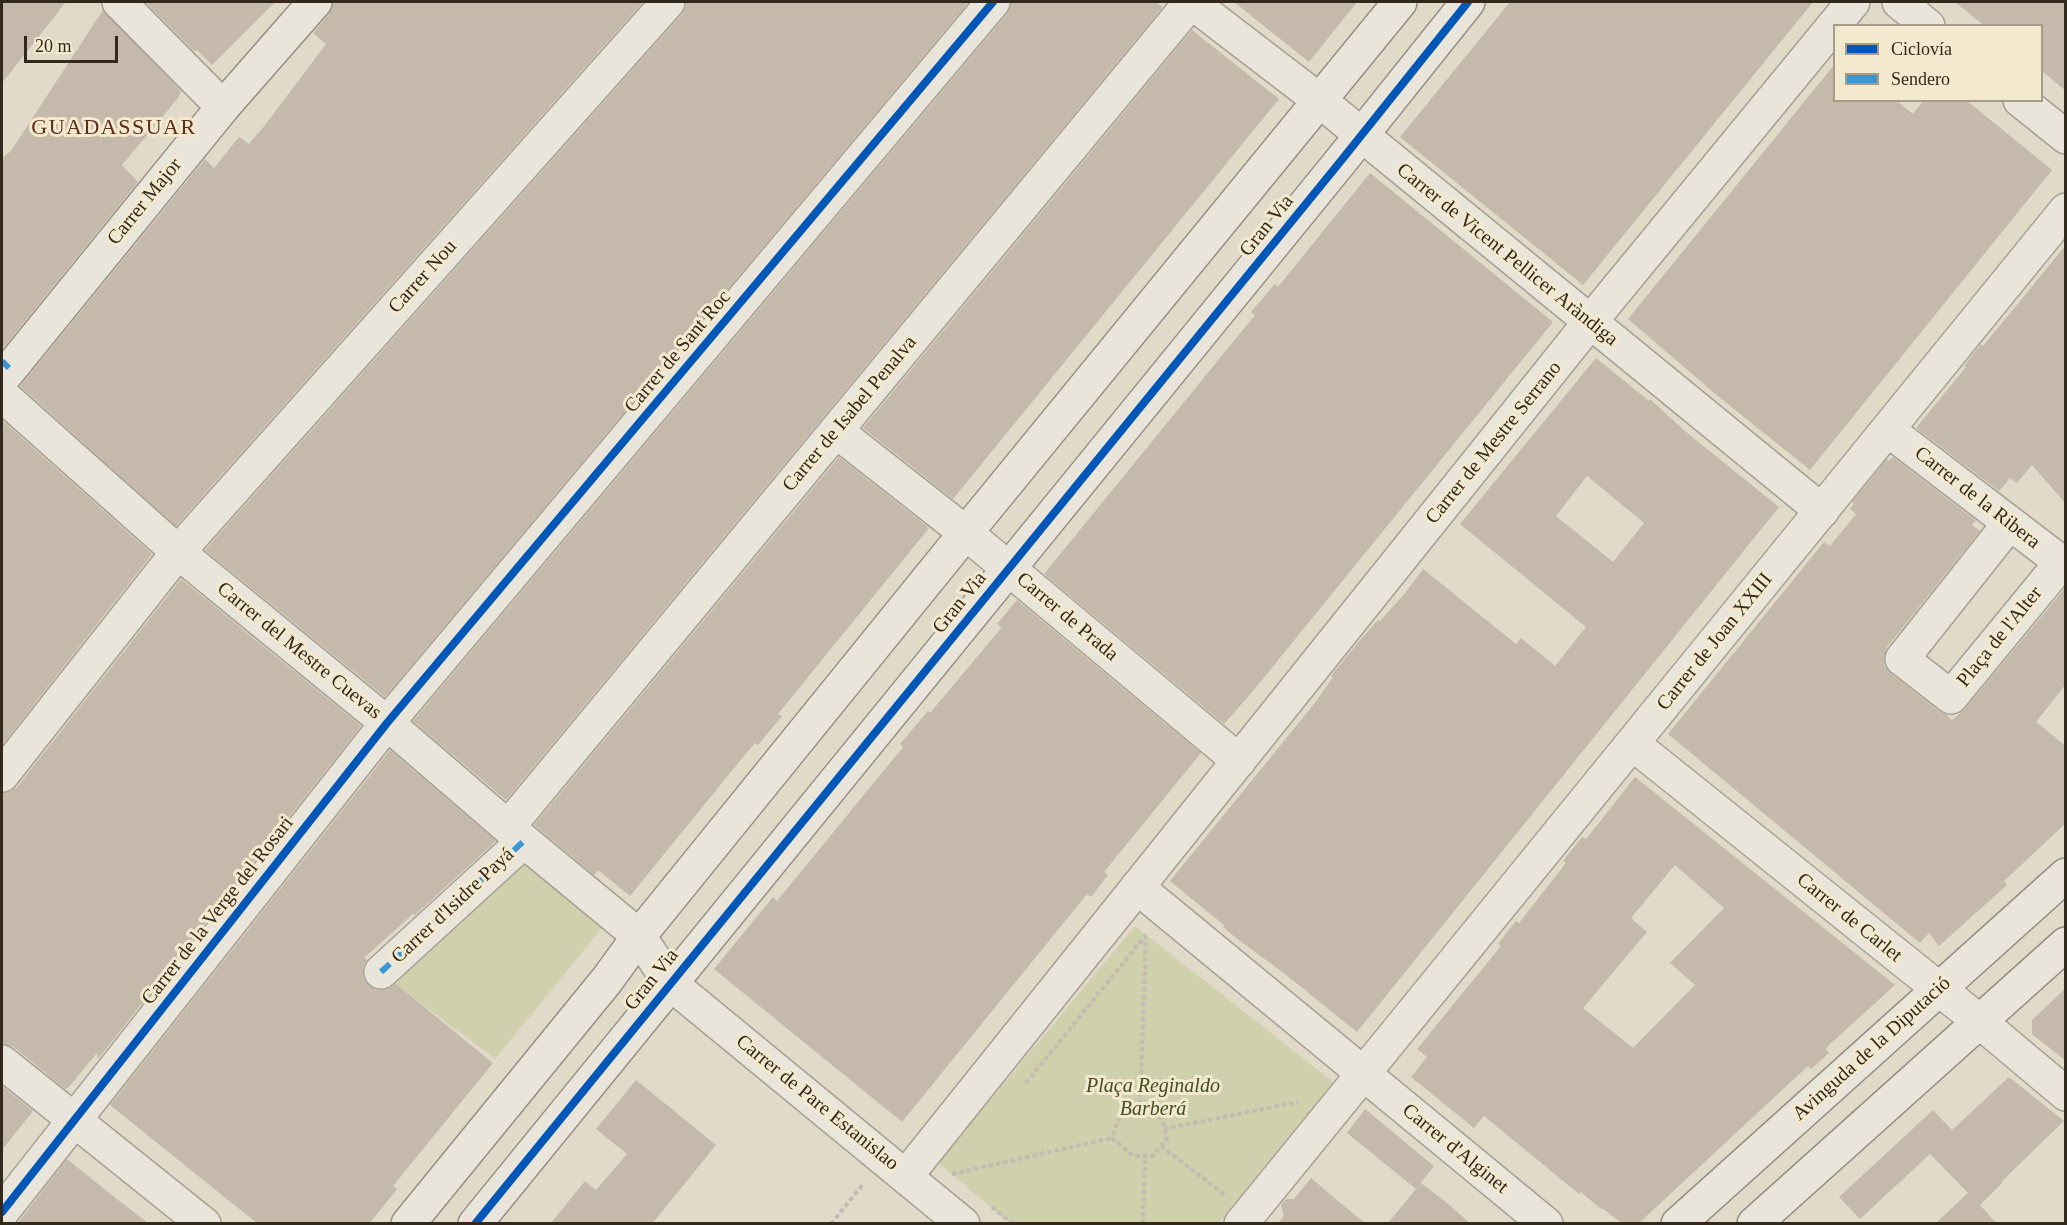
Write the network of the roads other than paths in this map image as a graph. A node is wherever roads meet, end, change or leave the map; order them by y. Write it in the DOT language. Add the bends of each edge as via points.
graph roads {
  1 [pos="119,2"];
  2 [pos="315,2"];
  3 [pos="668,2"];
  4 [pos="993,2"];
  5 [pos="1191,2"];
  6 [pos="1400,2"];
  7 [pos="1468,2"];
  8 [pos="1853,2"];
  9 [pos="1899,2"];
  10 [pos="1835,24"];
  11 [pos="1926,24"];
  12 [pos="1833,26"];
  13 [pos="1319,100"];
  14 [pos="2022,102"];
  15 [pos="223,107"];
  16 [pos="1360,135"];
  17 [pos="2066,137"];
  18 [pos="2066,210"];
  19 [pos="1590,322"];
  20 [pos="3,376"];
  21 [pos="1888,430"];
  22 [pos="836,431"];
  23 [pos="1822,511"];
  24 [pos="2009,524"];
  25 [pos="966,533"];
  26 [pos="178,552"];
  27 [pos="2063,564"];
  28 [pos="1009,568"];
  29 [pos="387,723"];
  30 [pos="1633,744"];
  31 [pos="1239,761"];
  32 [pos="2,774"];
  33 [pos="516,834"];
  34 [pos="2066,875"];
  35 [pos="1137,886"];
  36 [pos="639,936"];
  37 [pos="2066,944"];
  38 [pos="381,972"];
  39 [pos="670,983"];
  40 [pos="1938,990"];
  41 [pos="1979,1021"];
  42 [pos="2,1062"];
  43 [pos="1364,1074"];
  44 [pos="2066,1094"];
  45 [pos="75,1120"];
  46 [pos="895,1168"];
  47 [pos="2,1212"];
  48 [pos="1245,1219"];
  49 [pos="204,1224"];
  50 [pos="408,1224"];
  51 [pos="475,1224"];
  52 [pos="963,1224"];
  53 [pos="1546,1224"];
  54 [pos="1678,1224"];
  55 [pos="1754,1224"];
  1 -- 15 [label="street"];
  2 -- 15 [label="street, Carrer Major"];
  3 -- 26 [label="street, Carrer Nou"];
  4 -- 29 [label="street, Carrer de Sant Roc"];
  5 -- 13 [label="street, Carrer de Vicent Pellicer Aràndiga"];
  5 -- 22 [label="street, Carrer de Isabel Penalva"];
  6 -- 13 [label="street, Gran Via"];
  7 -- 16 [label="street, Gran Via"];
  8 -- 10 [label="street, Carrer de Mestre Serrano"];
  9 -- 11 [label="street"];
  12 -- 19 [label="street, Carrer de Mestre Serrano"];
  13 -- 16 [label="street, Carrer de Vicent Pellicer Aràndiga"];
  13 -- 25 [label="street, Gran Via"];
  14 -- 17 [label="street"];
  15 -- 20 [label="street, Carrer Major"];
  16 -- 19 [label="street, Carrer de Vicent Pellicer Aràndiga"];
  16 -- 28 [label="street, Gran Via"];
  18 -- 21 [label="street, Carrer de Joan XXIII"];
  19 -- 23 [label="street, Carrer de Vicent Pellicer Aràndiga"];
  19 -- 31 [label="street, Carrer de Mestre Serrano"];
  20 -- 26 [label="street, Carrer del Mestre Cuevas"];
  21 -- 23 [label="street, Carrer de Joan XXIII"];
  21 -- 24 [label="street, Carrer de la Ribera"];
  22 -- 25 [label="street, Carrer de Prada"];
  22 -- 33 [label="street, Carrer de Isabel Penalva"];
  23 -- 30 [label="street, Carrer de Joan XXIII"];
  24 -- 27 [label="street, Carrer de la Ribera"];
  24 -- 27 [label="street, Plaça de l'Alter" via="1902,659 1952,697"];
  25 -- 28 [label="street, Carrer de Prada"];
  25 -- 36 [label="street, Gran Via"];
  26 -- 29 [label="street, Carrer del Mestre Cuevas"];
  26 -- 32 [label="street, Carrer Nou"];
  28 -- 31 [label="street, Carrer de Prada"];
  28 -- 39 [label="street, Gran Via"];
  29 -- 33 [label="street, Carrer del Mestre Cuevas"];
  29 -- 45 [label="street, Carrer de la Verge del Rosari"];
  30 -- 40 [label="street, Carrer de Carlet"];
  30 -- 43 [label="street, Carrer de Joan XXIII"];
  31 -- 35 [label="street, Carrer de Mestre Serrano"];
  33 -- 36 [label="street, Carrer del Mestre Cuevas"];
  33 -- 38 [label="street, Carrer d'Isidre Payá"];
  34 -- 40 [label="street, Avinguda de la Diputació"];
  35 -- 43 [label="street"];
  35 -- 46 [label="street"];
  36 -- 39 [label="street, Carrer del Mestre Cuevas"];
  36 -- 50 [label="street, Gran Via"];
  37 -- 41 [label="street"];
  39 -- 46 [label="street, Carrer de Pare Estanislao"];
  39 -- 51 [label="street, Gran Via"];
  40 -- 41 [label="street, Carrer de Carlet"];
  40 -- 54 [label="street, Avinguda de la Diputació"];
  41 -- 44 [label="street, Carrer de Carlet"];
  41 -- 55 [label="street"];
  42 -- 45 [label="street"];
  43 -- 48 [label="street"];
  43 -- 53 [label="street, Carrer d'Alginet"];
  45 -- 47 [label="street, Carrer de la Verge del Rosari"];
  45 -- 49 [label="street"];
  46 -- 52 [label="street, Carrer de Pare Estanislao"];
}
